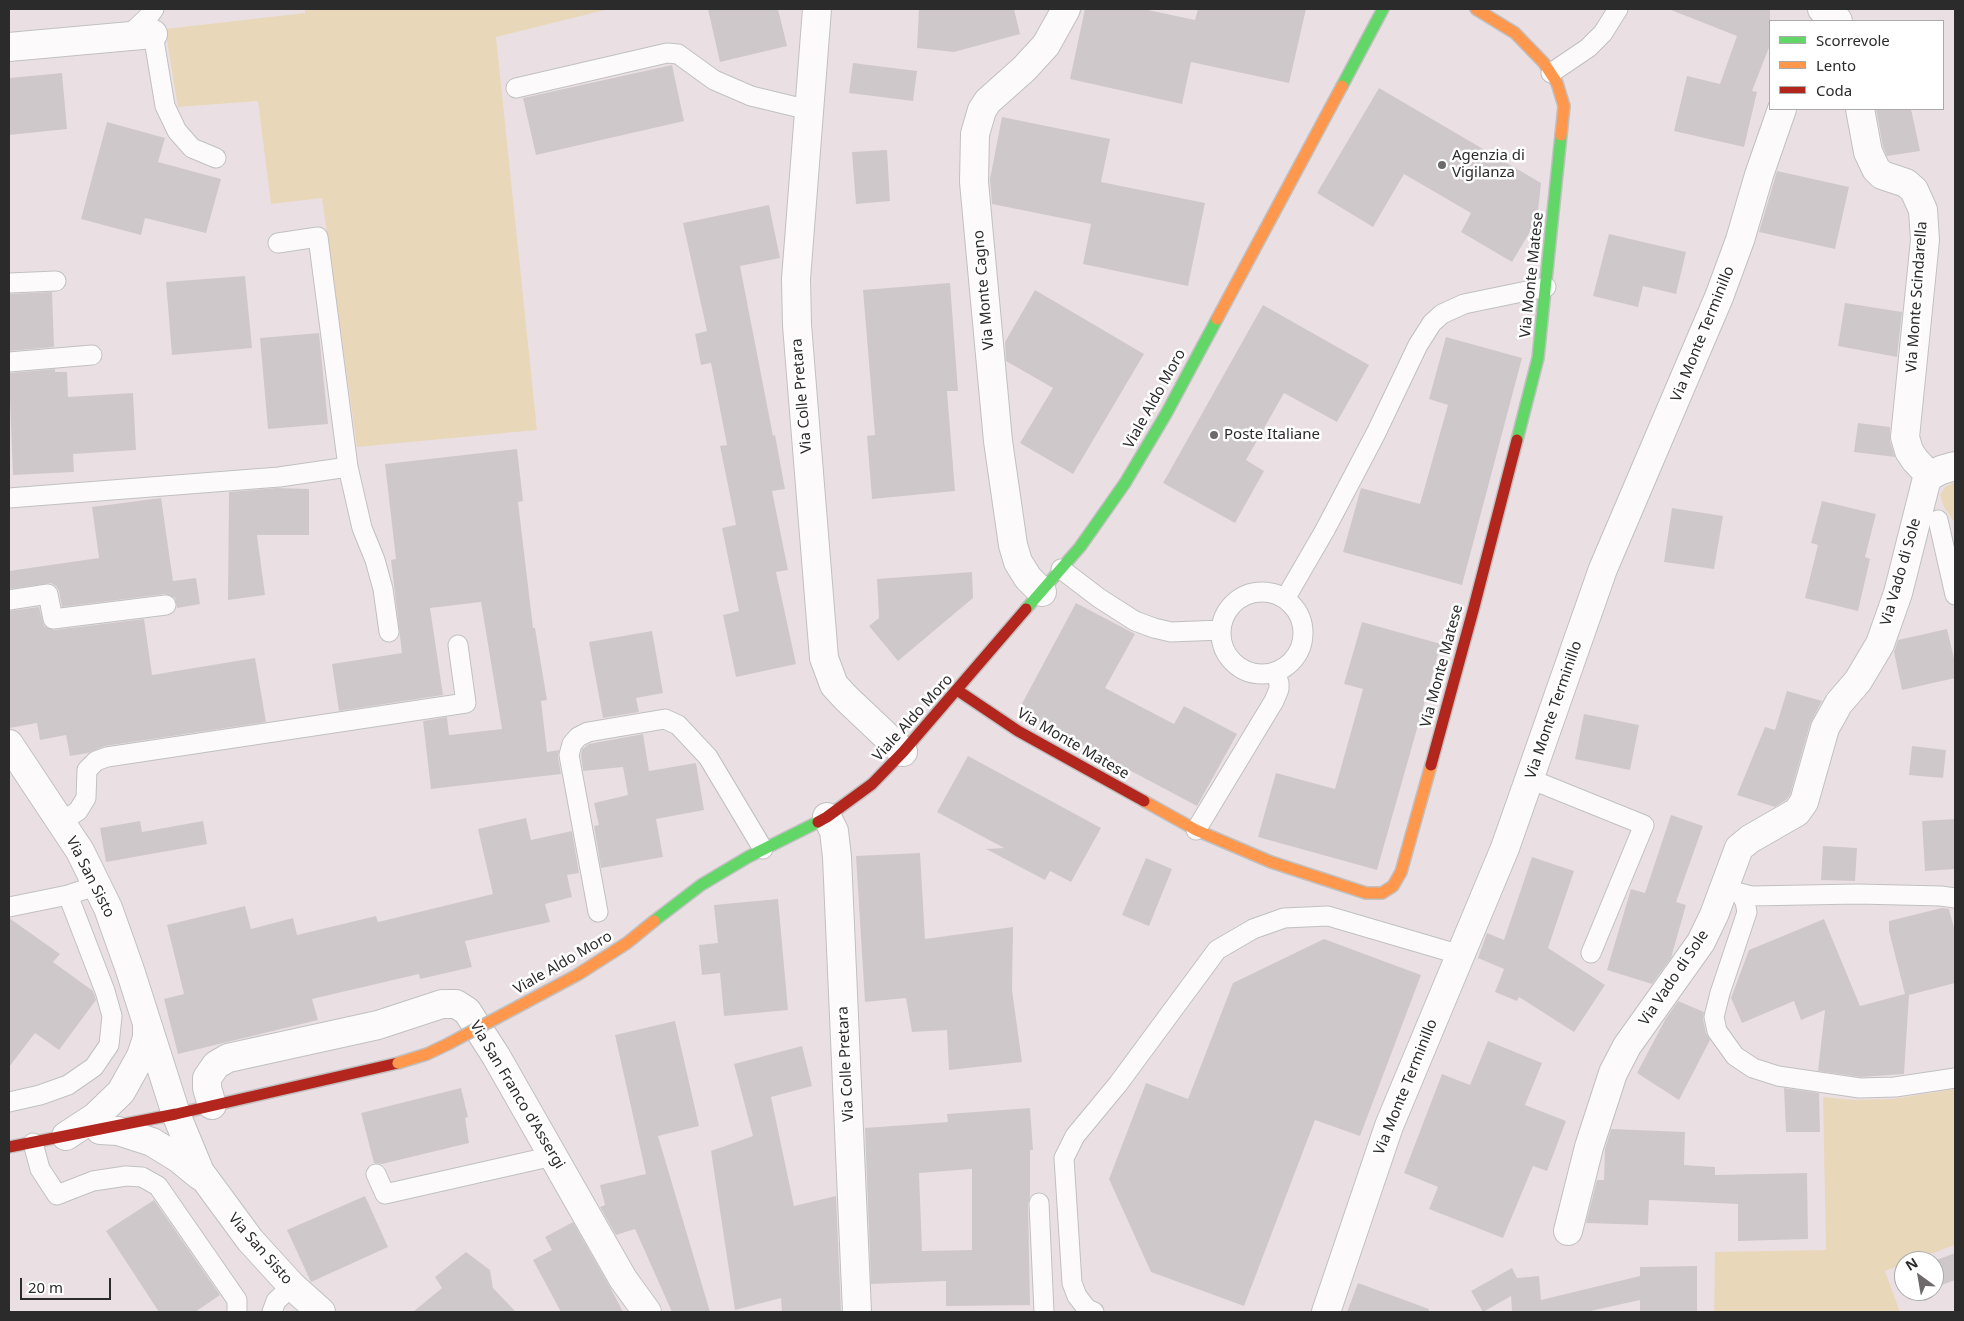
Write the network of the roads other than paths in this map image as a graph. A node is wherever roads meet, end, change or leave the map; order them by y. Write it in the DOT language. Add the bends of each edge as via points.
graph roads {
  1 [pos="817,9"];
  2 [pos="1066,9"];
  3 [pos="1383,9"];
  4 [pos="1476,9"];
  5 [pos="1618,9"];
  6 [pos="1822,9"];
  7 [pos="1837,20"];
  8 [pos="145,26"];
  9 [pos="9,46"];
  10 [pos="1551,72"];
  11 [pos="516,88"];
  12 [pos="809,110"];
  13 [pos="1782,110"];
  14 [pos="1860,110"];
  15 [pos="216,158"];
  16 [pos="278,243"];
  17 [pos="56,281"];
  18 [pos="9,283"];
  19 [pos="1546,287"];
  20 [pos="92,356"];
  21 [pos="9,362"];
  22 [pos="1955,466"];
  23 [pos="348,467"];
  24 [pos="1930,476"];
  25 [pos="9,498"];
  26 [pos="1930,511"];
  27 [pos="1955,541"];
  28 [pos="1061,569"];
  29 [pos="1042,592"];
  30 [pos="1955,595"];
  31 [pos="1285,599"];
  32 [pos="9,600"];
  33 [pos="166,605"];
  34 [pos="1221,630"];
  35 [pos="389,632"];
  36 [pos="458,645"];
  37 [pos="1275,672"];
  38 [pos="957,690"];
  39 [pos="9,744"];
  40 [pos="903,752"];
  41 [pos="1530,779"];
  42 [pos="827,817"];
  43 [pos="61,822"];
  44 [pos="1196,830"];
  45 [pos="763,849"];
  46 [pos="98,885"];
  47 [pos="1732,891"];
  48 [pos="68,895"];
  49 [pos="1955,898"];
  50 [pos="9,907"];
  51 [pos="598,912"];
  52 [pos="1591,953"];
  53 [pos="1461,955"];
  54 [pos="147,1023"];
  55 [pos="1955,1078"];
  56 [pos="9,1102"];
  57 [pos="212,1105"];
  58 [pos="176,1114"];
  59 [pos="96,1130"];
  60 [pos="66,1136"];
  61 [pos="33,1142"];
  62 [pos="9,1147"];
  63 [pos="553,1156"];
  64 [pos="376,1174"];
  65 [pos="205,1180"];
  66 [pos="1039,1203"];
  67 [pos="1568,1232"];
  68 [pos="292,1286"];
  69 [pos="237,1312"];
  70 [pos="272,1312"];
  71 [pos="321,1312"];
  72 [pos="647,1312"];
  73 [pos="857,1312"];
  74 [pos="866,1312"];
  75 [pos="1044,1312"];
  76 [pos="1094,1312"];
  77 [pos="1326,1312"];
  1 -- 12 [label="street, Via Colle Pretara"];
  2 -- 29 [label="street, Via Monte Cagno" via="1046,45 988,101 975,134 974,182 998,441 1013,545 1018,562"];
  3 -- 28 [label="street, Viale Aldo Moro" via="1142,455 1103,516"];
  4 -- 10 [label="street, Via Monte Matese" via="1515,33"];
  5 -- 10 [label="lane" via="1593,43"];
  6 -- 7 [label="street" via="1832,13"];
  8 -- 9 [label="street"];
  8 -- 15 [label="lane" via="165,106 177,131 192,148"];
  10 -- 19 [label="street, Via Monte Matese" via="1564,106"];
  11 -- 12 [label="lane" via="667,53 678,54 714,80 744,93"];
  12 -- 40 [label="street, Via Colle Pretara" via="796,279 797,325 824,658 834,685"];
  13 -- 41 [label="street, Via Monte Terminillo" via="1719,297 1604,569"];
  14 -- 24 [label="street, Via Monte Scindarella" via="1868,152 1876,169 1882,175 1906,183 1917,195 1923,210 1924,240 1905,437 1914,460"];
  16 -- 23 [label="lane" via="318,237"];
  17 -- 18 [label="lane"];
  19 -- 31 [label="lane" via="1464,304 1442,314 1432,323 1326,530"];
  19 -- 44 [label="street, Via Monte Matese" via="1534,377 1401,872 1393,886 1382,892 1366,893 1271,862"];
  20 -- 21 [label="lane"];
  22 -- 24 [label="street"];
  23 -- 25 [label="lane" via="279,477"];
  23 -- 35 [label="lane" via="362,528 384,590"];
  24 -- 26 [label="street, Via Vado di Sole" via="1926,482"];
  26 -- 27 [label="lane"];
  26 -- 30 [label="lane"];
  26 -- 47 [label="street, Via Vado di Sole" via="1880,644 1824,728 1804,802 1797,812 1739,848"];
  28 -- 29 [label="street, Viale Aldo Moro"];
  28 -- 34 [label="lane" via="1099,598 1154,628 1170,632"];
  29 -- 38 [label="street, Viale Aldo Moro"];
  31 -- 34 [label="lane" via="1262,592 1239,599 1223,618"];
  31 -- 37 [label="lane" via="1300,619 1303,632 1296,657"];
  32 -- 33 [label="lane" via="48,594 53,619"];
  34 -- 37 [label="lane" via="1222,642 1232,662 1252,673"];
  36 -- 43 [label="lane" via="466,704 107,757 96,761 87,770 86,798 78,811"];
  37 -- 44 [label="lane" via="1279,683 1274,701"];
  38 -- 40 [label="street, Viale Aldo Moro"];
  38 -- 44 [label="street, Via Monte Matese" via="1018,731"];
  39 -- 43 [label="street, Via San Sisto"];
  40 -- 42 [label="street, Viale Aldo Moro" via="872,784"];
  41 -- 52 [label="lane" via="1644,825"];
  41 -- 53 [label="street, Via Monte Terminillo"];
  42 -- 45 [label="street, Viale Aldo Moro"];
  42 -- 73 [label="street, Via Colle Pretara" via="834,831 837,857"];
  43 -- 46 [label="street, Via San Sisto"];
  45 -- 51 [label="lane" via="708,757 678,725 665,719 588,732 578,737 568,755"];
  45 -- 57 [label="street, Viale Aldo Moro, bridge" via="701,885 613,953 578,975 427,1054"];
  46 -- 48 [label="lane"];
  46 -- 54 [label="street, Via San Sisto"];
  47 -- 49 [label="lane" via="1751,896 1858,894"];
  47 -- 55 [label="lane" via="1745,902 1747,912 1714,1017 1717,1031 1736,1056 1752,1068 1778,1076 1860,1088 1895,1087"];
  47 -- 67 [label="street, Via Vado di Sole" via="1714,915 1701,942 1627,1046 1613,1074 1589,1147"];
  48 -- 50 [label="lane"];
  48 -- 56 [label="lane" via="112,1016 108,1045 94,1067 68,1085"];
  53 -- 76 [label="lane" via="1328,916 1284,918 1253,929 1217,950 1118,1084 1075,1136 1064,1158 1072,1283 1087,1309"];
  53 -- 77 [label="street, Via Monte Terminillo" via="1389,1126"];
  54 -- 58 [label="street, Via San Sisto"];
  54 -- 60 [label="street, Via San Sisto" via="146,1044 121,1092 95,1117"];
  57 -- 58 [label="street, Viale Aldo Moro"];
  57 -- 63 [label="street, Via San Franco d'Assergi" via="207,1078 216,1065 228,1058 378,1025 452,1003 464,1008 475,1022"];
  58 -- 59 [label="street, Viale Aldo Moro"];
  58 -- 65 [label="street, Via San Sisto"];
  59 -- 60 [label="street, Viale Aldo Moro"];
  59 -- 65 [label="street, Via San Sisto" via="118,1132 152,1142"];
  60 -- 61 [label="street, Viale Aldo Moro"];
  61 -- 62 [label="street, Viale Aldo Moro"];
  61 -- 69 [label="lane" via="40,1169 57,1195 94,1181 126,1176 142,1177 158,1186 236,1300"];
  63 -- 64 [label="lane" via="385,1194"];
  63 -- 72 [label="street, Via San Franco d'Assergi" via="623,1278"];
  65 -- 68 [label="street, Via San Sisto" via="250,1240"];
  66 -- 75 [label="lane"];
  68 -- 70 [label="lane" via="276,1301"];
  68 -- 71 [label="street, Via San Sisto"];
  73 -- 74 [label="lane"];
}
